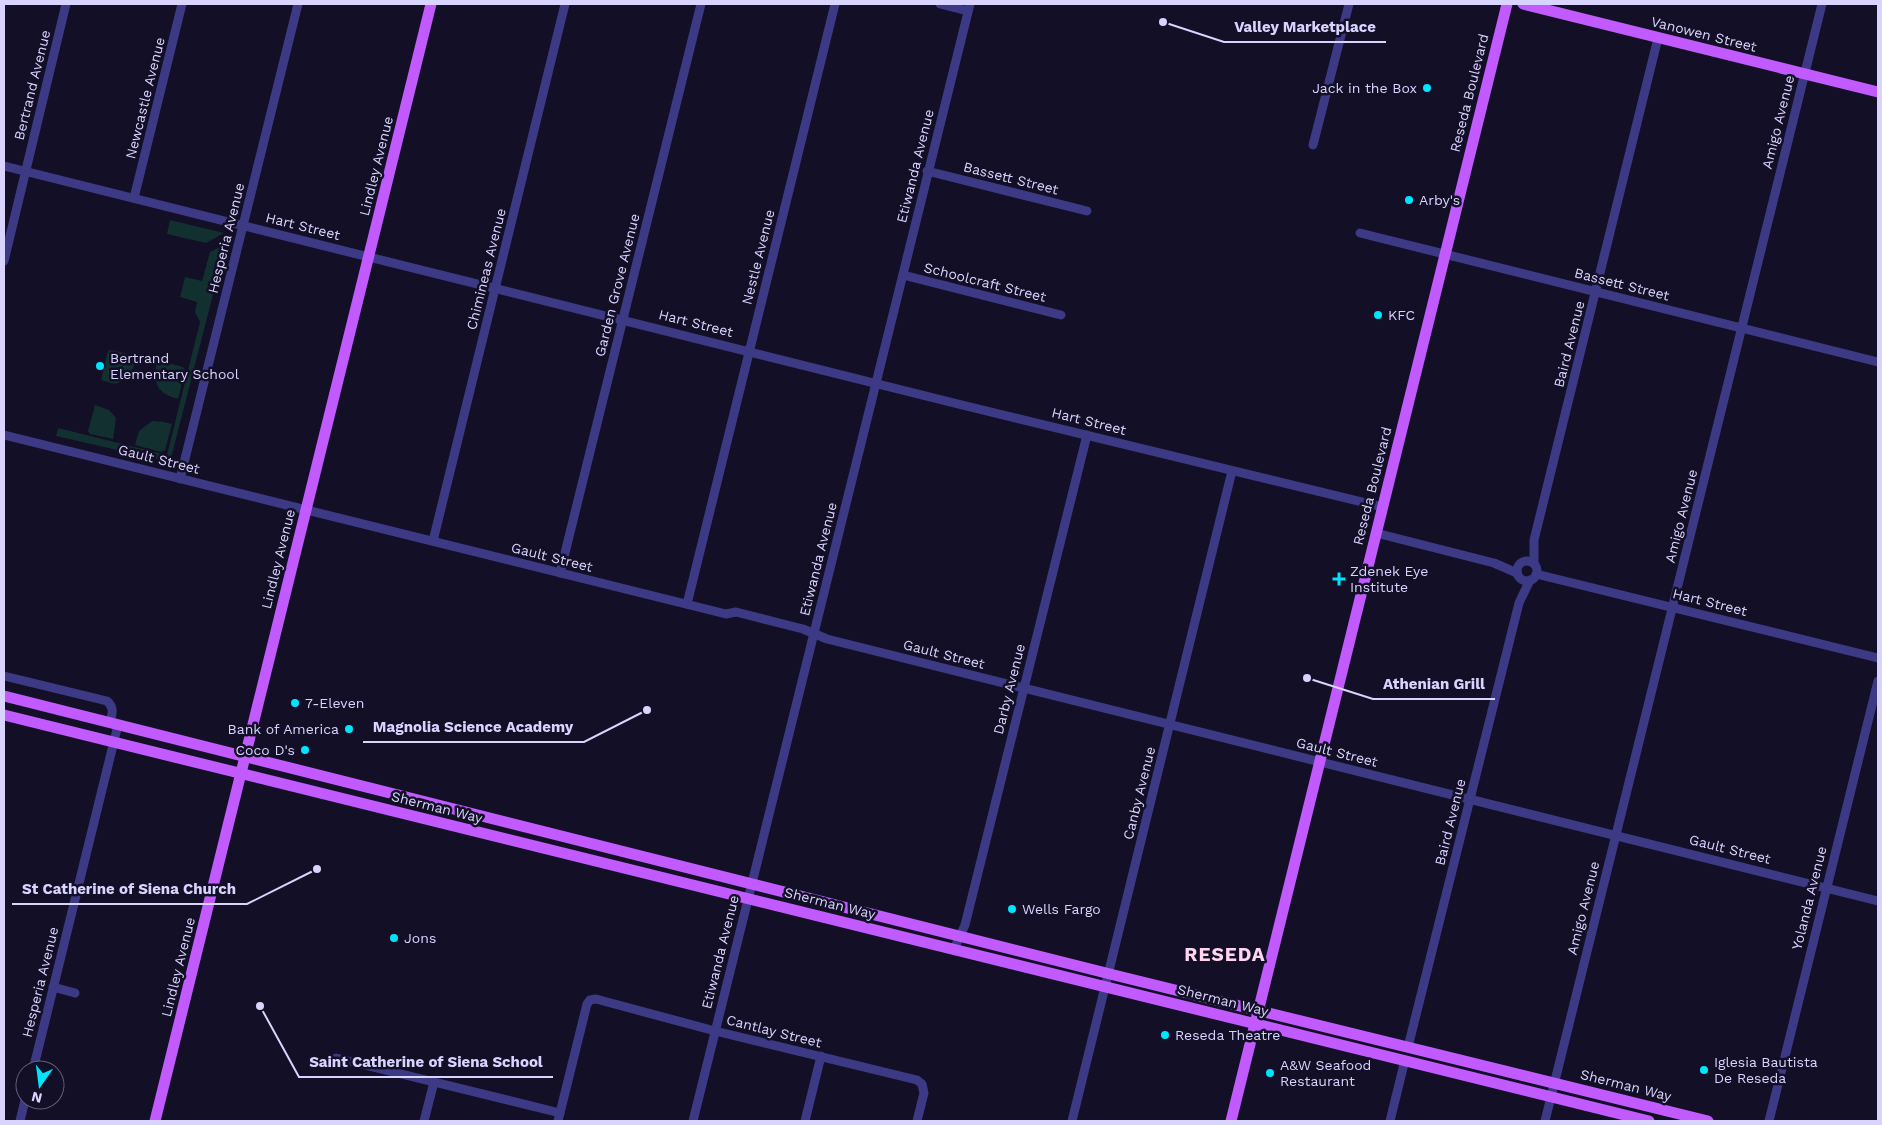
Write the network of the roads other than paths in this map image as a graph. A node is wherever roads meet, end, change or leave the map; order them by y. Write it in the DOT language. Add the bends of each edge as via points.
graph roads {
  1 [pos="66,4"];
  2 [pos="182,4"];
  3 [pos="298,4"];
  4 [pos="431,4"];
  5 [pos="566,4"];
  6 [pos="701,4"];
  7 [pos="835,4"];
  8 [pos="940,4"];
  9 [pos="1349,4"];
  10 [pos="1507,4"];
  11 [pos="1523,4"];
  12 [pos="1822,4"];
  13 [pos="969,7"];
  14 [pos="1658,38"];
  15 [pos="1804,74"];
  16 [pos="1878,92"];
  17 [pos="1313,145"];
  18 [pos="4,166"];
  19 [pos="928,171"];
  20 [pos="26,172"];
  21 [pos="134,198"];
  22 [pos="1087,211"];
  23 [pos="244,226"];
  24 [pos="1360,233"];
  25 [pos="1445,254"];
  26 [pos="369,257"];
  27 [pos="4,261"];
  28 [pos="903,275"];
  29 [pos="495,288"];
  30 [pos="1596,292"];
  31 [pos="1061,315"];
  32 [pos="623,319"];
  33 [pos="1741,329"];
  34 [pos="749,350"];
  35 [pos="1878,362"];
  36 [pos="876,382"];
  37 [pos="4,435"];
  38 [pos="1087,435"];
  39 [pos="1232,471"];
  40 [pos="180,479"];
  41 [pos="1382,507"];
  42 [pos="306,510"];
  43 [pos="1376,534"];
  44 [pos="1534,540"];
  45 [pos="433,542"];
  46 [pos="1522,562"];
  47 [pos="1494,563"];
  48 [pos="560,573"];
  49 [pos="1533,573"];
  50 [pos="1518,575"];
  51 [pos="1518,603"];
  52 [pos="686,604"];
  53 [pos="1672,606"];
  54 [pos="814,634"];
  55 [pos="1878,658"];
  56 [pos="4,676"];
  57 [pos="1878,681"];
  58 [pos="1024,688"];
  59 [pos="4,696"];
  60 [pos="4,716"];
  61 [pos="114,724"];
  62 [pos="1170,725"];
  63 [pos="114,742"];
  64 [pos="245,757"];
  65 [pos="1320,762"];
  66 [pos="240,773"];
  67 [pos="1470,799"];
  68 [pos="1615,834"];
  69 [pos="751,884"];
  70 [pos="1826,888"];
  71 [pos="748,898"];
  72 [pos="1878,901"];
  73 [pos="961,936"];
  74 [pos="954,949"];
  75 [pos="1109,973"];
  76 [pos="53,987"];
  77 [pos="1105,987"];
  78 [pos="75,993"];
  79 [pos="1258,1010"];
  80 [pos="1255,1024"];
  81 [pos="715,1030"];
  82 [pos="1408,1047"];
  83 [pos="821,1056"];
  84 [pos="336,1058"];
  85 [pos="35,1060"];
  86 [pos="1405,1060"];
  87 [pos="434,1082"];
  88 [pos="1555,1083"];
  89 [pos="1551,1097"];
  90 [pos="559,1117"];
  91 [pos="1680,1118"];
  92 [pos="155,1121"];
  93 [pos="424,1121"];
  94 [pos="693,1121"];
  95 [pos="805,1121"];
  96 [pos="917,1121"];
  97 [pos="1072,1121"];
  98 [pos="1231,1121"];
  99 [pos="1390,1121"];
  100 [pos="1545,1121"];
  101 [pos="1649,1121"];
  102 [pos="1708,1121"];
  103 [pos="1769,1121"];
  1 -- 20 [label="street, Bertrand Avenue"];
  2 -- 21 [label="street, Newcastle Avenue"];
  3 -- 23 [label="street, Hesperia Avenue"];
  4 -- 26 [label="main road, Lindley Avenue"];
  5 -- 29 [label="street, Chimineas Avenue"];
  6 -- 32 [label="street, Garden Grove Avenue"];
  7 -- 34 [label="street, Nestle Avenue"];
  8 -- 13 [label="street"];
  9 -- 17 [label="street"];
  10 -- 25 [label="main road, Reseda Boulevard"];
  11 -- 14 [label="main road, Vanowen Street"];
  12 -- 15 [label="street, Amigo Avenue"];
  13 -- 19 [label="street, Etiwanda Avenue"];
  14 -- 15 [label="main road, Vanowen Street"];
  14 -- 30 [label="street, Baird Avenue"];
  15 -- 16 [label="main road, Vanowen Street"];
  15 -- 33 [label="street, Amigo Avenue"];
  18 -- 20 [label="street, Hart Street"];
  19 -- 22 [label="street, Bassett Street"];
  19 -- 28 [label="street, Etiwanda Avenue"];
  20 -- 21 [label="street, Hart Street"];
  20 -- 27 [label="street, Bertrand Avenue"];
  21 -- 23 [label="street, Hart Street"];
  23 -- 26 [label="street, Hart Street"];
  23 -- 40 [label="street, Hesperia Avenue"];
  24 -- 25 [label="street, Bassett Street"];
  25 -- 30 [label="street, Bassett Street"];
  25 -- 41 [label="main road, Reseda Boulevard"];
  26 -- 29 [label="street, Hart Street"];
  26 -- 42 [label="main road, Lindley Avenue"];
  28 -- 31 [label="street, Schoolcraft Street"];
  28 -- 36 [label="street, Etiwanda Avenue"];
  29 -- 32 [label="street, Hart Street"];
  29 -- 45 [label="street, Chimineas Avenue"];
  30 -- 33 [label="street, Bassett Street"];
  30 -- 44 [label="street, Baird Avenue"];
  32 -- 34 [label="street, Hart Street"];
  32 -- 48 [label="street, Garden Grove Avenue"];
  33 -- 35 [label="street, Bassett Street"];
  33 -- 53 [label="street, Amigo Avenue"];
  34 -- 36 [label="street, Hart Street"];
  34 -- 52 [label="street, Nestle Avenue"];
  36 -- 38 [label="street, Hart Street"];
  36 -- 54 [label="street, Etiwanda Avenue"];
  37 -- 40 [label="street, Gault Street"];
  38 -- 39 [label="street, Hart Street"];
  38 -- 58 [label="street, Darby Avenue"];
  39 -- 41 [label="street, Hart Street"];
  39 -- 62 [label="street, Canby Avenue"];
  40 -- 42 [label="street, Gault Street"];
  41 -- 43 [label="main road, Reseda Boulevard"];
  42 -- 45 [label="street, Gault Street"];
  42 -- 64 [label="main road, Lindley Avenue"];
  43 -- 47 [label="street"];
  43 -- 65 [label="main road, Reseda Boulevard"];
  44 -- 46 [label="street, Baird Avenue"];
  44 -- 49 [label="street, Baird Avenue"];
  45 -- 48 [label="street, Gault Street"];
  46 -- 47 [label="street"];
  46 -- 49 [label="street" via="1529,561"];
  46 -- 50 [label="street" via="1517,568"];
  47 -- 50 [label="street"];
  48 -- 52 [label="street, Gault Street"];
  49 -- 50 [label="street" via="1524,580"];
  49 -- 51 [label="street, Baird Avenue"];
  49 -- 53 [label="street, Hart Street"];
  50 -- 51 [label="street, Baird Avenue"];
  51 -- 67 [label="street, Baird Avenue"];
  52 -- 54 [label="street, Gault Street" via="726,614 736,612"];
  53 -- 55 [label="street, Hart Street"];
  53 -- 68 [label="street, Amigo Avenue"];
  54 -- 58 [label="street, Gault Street"];
  54 -- 69 [label="street, Etiwanda Avenue"];
  56 -- 61 [label="street" via="106,702 112,706"];
  57 -- 70 [label="street, Yolanda Avenue"];
  58 -- 62 [label="street, Gault Street"];
  58 -- 73 [label="street, Darby Avenue"];
  59 -- 61 [label="main road, Sherman Way"];
  60 -- 63 [label="main road, Sherman Way"];
  61 -- 63 [label="street, Hesperia Avenue"];
  61 -- 64 [label="main road, Sherman Way"];
  62 -- 65 [label="street, Gault Street"];
  62 -- 75 [label="street, Canby Avenue"];
  63 -- 66 [label="main road, Sherman Way"];
  63 -- 76 [label="street, Hesperia Avenue"];
  64 -- 66 [label="main road, Lindley Avenue"];
  64 -- 69 [label="main road, Sherman Way"];
  65 -- 67 [label="street, Gault Street"];
  65 -- 79 [label="main road, Reseda Boulevard"];
  66 -- 71 [label="main road, Sherman Way"];
  66 -- 92 [label="main road, Lindley Avenue"];
  67 -- 68 [label="street, Gault Street"];
  67 -- 82 [label="street, Baird Avenue"];
  68 -- 70 [label="street, Gault Street"];
  68 -- 88 [label="street, Amigo Avenue"];
  69 -- 71 [label="street, Etiwanda Avenue"];
  69 -- 73 [label="main road, Sherman Way"];
  70 -- 72 [label="street, Gault Street"];
  70 -- 103 [label="street, Yolanda Avenue"];
  71 -- 74 [label="main road, Sherman Way"];
  71 -- 81 [label="street, Etiwanda Avenue"];
  73 -- 74 [label="street, Darby Avenue"];
  73 -- 75 [label="main road, Sherman Way"];
  74 -- 77 [label="main road, Sherman Way"];
  75 -- 77 [label="street, Canby Avenue"];
  75 -- 79 [label="main road, Sherman Way"];
  76 -- 78 [label="street"];
  76 -- 85 [label="street, Hesperia Avenue"];
  77 -- 80 [label="main road, Sherman Way"];
  77 -- 97 [label="street, Canby Avenue"];
  79 -- 80 [label="main road, Reseda Boulevard"];
  79 -- 82 [label="main road, Sherman Way"];
  80 -- 86 [label="main road, Sherman Way"];
  80 -- 98 [label="main road, Reseda Boulevard"];
  81 -- 83 [label="street, Cantlay Street"];
  81 -- 90 [label="street, Cantlay Street" via="590,1000"];
  81 -- 94 [label="street, Etiwanda Avenue"];
  82 -- 86 [label="main road"];
  82 -- 88 [label="main road, Sherman Way"];
  83 -- 95 [label="street"];
  83 -- 96 [label="street, Cantlay Street" via="917,1080 922,1084 924,1094"];
  84 -- 87 [label="street"];
  86 -- 89 [label="main road, Sherman Way"];
  86 -- 99 [label="street"];
  87 -- 90 [label="street"];
  87 -- 93 [label="street"];
  88 -- 89 [label="street, Amigo Avenue"];
  88 -- 91 [label="main road, Sherman Way"];
  89 -- 100 [label="street, Amigo Avenue"];
  89 -- 101 [label="main road, Sherman Way"];
  91 -- 102 [label="main road, Sherman Way"];
}
